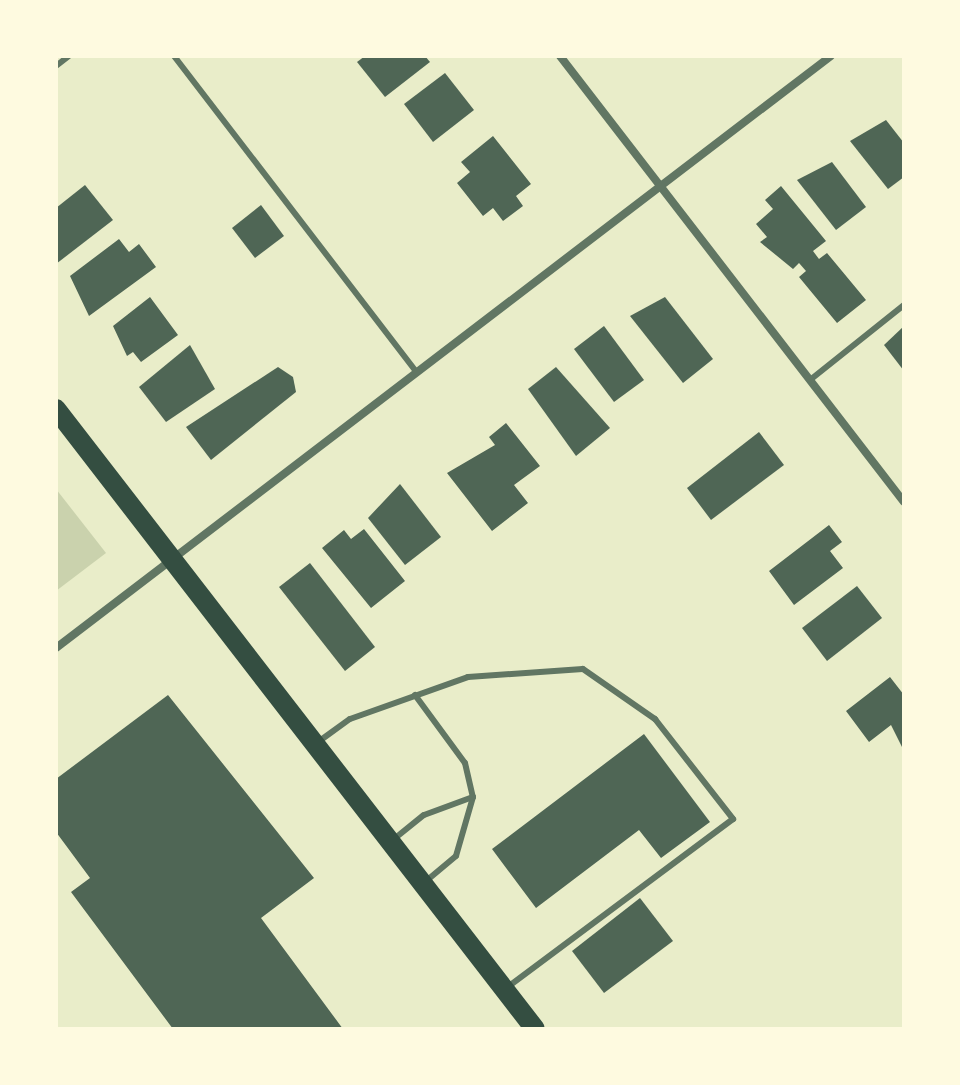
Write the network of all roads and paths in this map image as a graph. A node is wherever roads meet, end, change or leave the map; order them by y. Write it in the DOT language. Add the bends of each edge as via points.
graph roads {
  1 [pos="69,56"];
  2 [pos="174,56"];
  3 [pos="560,56"];
  4 [pos="831,56"];
  5 [pos="56,66"];
  6 [pos="661,187"];
  7 [pos="904,305"];
  8 [pos="416,371"];
  9 [pos="810,380"];
  10 [pos="56,409"];
  11 [pos="904,502"];
  12 [pos="171,558"];
  13 [pos="56,648"];
  14 [pos="415,695"];
  15 [pos="315,744"];
  16 [pos="473,797"];
  17 [pos="391,842"];
  18 [pos="423,883"];
  19 [pos="504,989"];
  20 [pos="535,1029"];
  1 -- 5 [label="lane"];
  2 -- 8 [label="lane"];
  3 -- 6 [label="street"];
  4 -- 6 [label="street"];
  6 -- 8 [label="street"];
  6 -- 9 [label="street"];
  7 -- 9 [label="lane"];
  8 -- 12 [label="street"];
  9 -- 11 [label="street"];
  10 -- 12 [label="main road"];
  12 -- 13 [label="street"];
  12 -- 15 [label="main road"];
  14 -- 15 [label="lane" via="350,719"];
  14 -- 16 [label="lane" via="465,763"];
  14 -- 19 [label="lane" via="468,677 583,669 655,719 733,819"];
  15 -- 17 [label="main road"];
  16 -- 17 [label="lane" via="424,815"];
  16 -- 18 [label="lane" via="456,856"];
  17 -- 18 [label="main road"];
  18 -- 19 [label="main road"];
  19 -- 20 [label="main road"];
}
